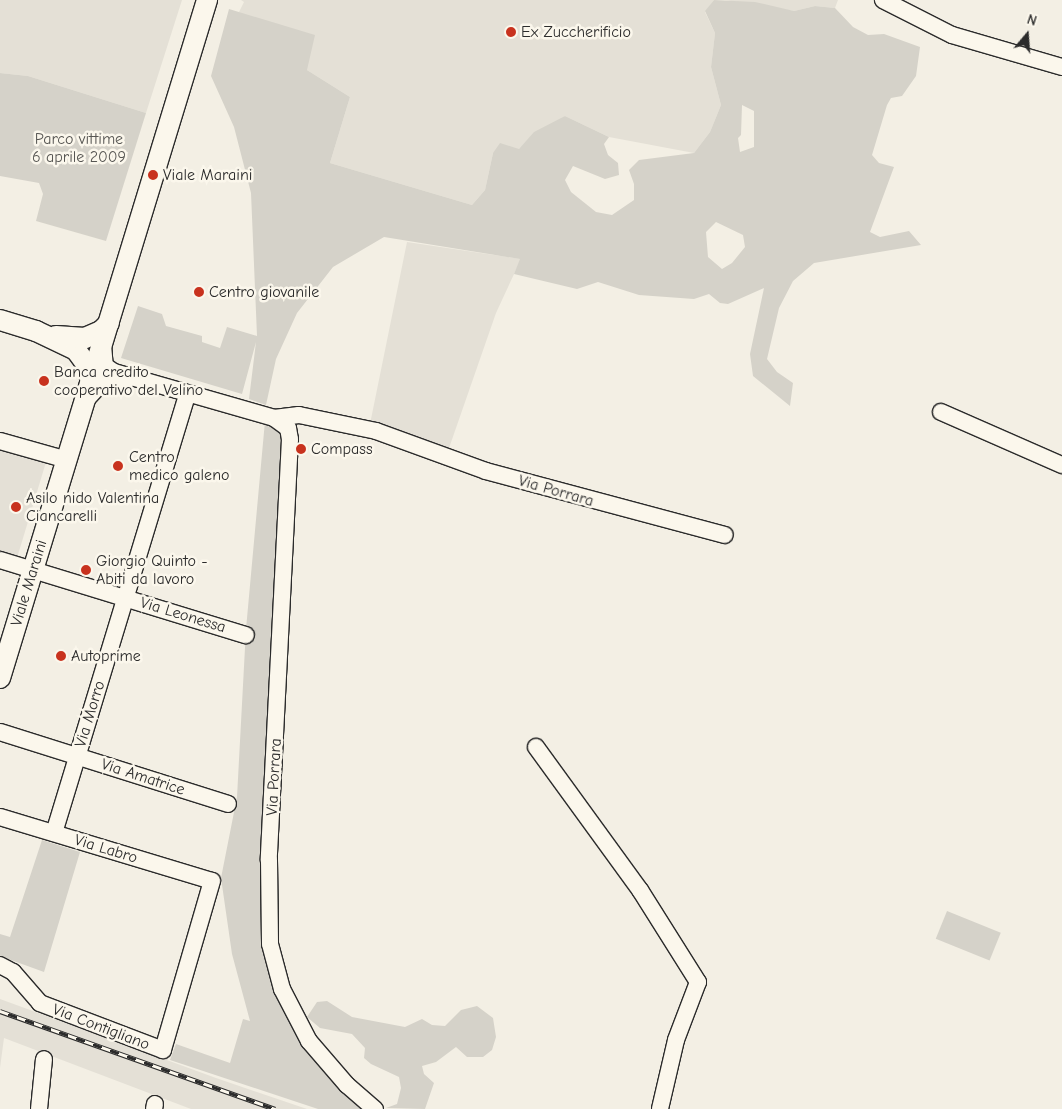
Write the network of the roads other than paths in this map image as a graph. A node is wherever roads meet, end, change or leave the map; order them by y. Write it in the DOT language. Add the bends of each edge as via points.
graph roads {
  1 [pos="207,0"];
  2 [pos="884,0"];
  3 [pos="913,7"];
  4 [pos="1061,63"];
  5 [pos="0,320"];
  6 [pos="109,323"];
  7 [pos="36,331"];
  8 [pos="103,343"];
  9 [pos="128,378"];
  10 [pos="88,392"];
  11 [pos="187,394"];
  12 [pos="940,412"];
  13 [pos="274,418"];
  14 [pos="0,441"];
  15 [pos="67,460"];
  16 [pos="1062,465"];
  17 [pos="724,535"];
  18 [pos="0,560"];
  19 [pos="33,570"];
  20 [pos="125,598"];
  21 [pos="246,635"];
  22 [pos="0,678"];
  23 [pos="0,732"];
  24 [pos="536,747"];
  25 [pos="77,756"];
  26 [pos="228,804"];
  27 [pos="0,817"];
  28 [pos="54,833"];
  29 [pos="212,881"];
  30 [pos="0,965"];
  31 [pos="44,1059"];
  32 [pos="39,1109"];
  33 [pos="375,1109"];
  34 [pos="660,1109"];
  1 -- 6 [label="main road, Viale Maraini"];
  2 -- 3 [label="street"];
  3 -- 4 [label="street" via="952,35"];
  5 -- 7 [label="main road"];
  6 -- 7 [label="main road" via="85,338"];
  6 -- 8 [label="main road, Viale Maraini"];
  7 -- 10 [label="main road" via="76,350 87,365"];
  8 -- 9 [label="street, Via Porrara" via="105,366"];
  8 -- 10 [label="main road, Viale Maraini"];
  9 -- 10 [label="street" via="101,384"];
  9 -- 11 [label="street, Via Porrara"];
  10 -- 15 [label="main road, Viale Maraini"];
  11 -- 13 [label="street, Via Porrara"];
  11 -- 20 [label="street, Via Morro"];
  12 -- 16 [label="street"];
  13 -- 17 [label="street, Via Porrara" via="299,415 376,431 486,471"];
  13 -- 33 [label="street, Via Porrara" via="286,424 290,439 269,860 270,944 282,989 309,1041 347,1085"];
  14 -- 15 [label="street"];
  15 -- 19 [label="main road, Viale Maraini"];
  18 -- 19 [label="street, Via Leonessa"];
  19 -- 20 [label="street, Via Leonessa"];
  19 -- 22 [label="main road, Viale Maraini"];
  20 -- 21 [label="street, Via Leonessa"];
  20 -- 25 [label="street, Via Morro"];
  23 -- 25 [label="street, Via Amatrice"];
  24 -- 34 [label="street" via="640,890 698,982 676,1040"];
  25 -- 26 [label="street, Via Amatrice"];
  25 -- 28 [label="street, Via Morro"];
  27 -- 28 [label="street, Via Labro"];
  28 -- 29 [label="street, Via Labro"];
  29 -- 30 [label="street, Via Contigliano" via="163,1050 40,1003 13,972"];
  31 -- 32 [label="street"];
}
